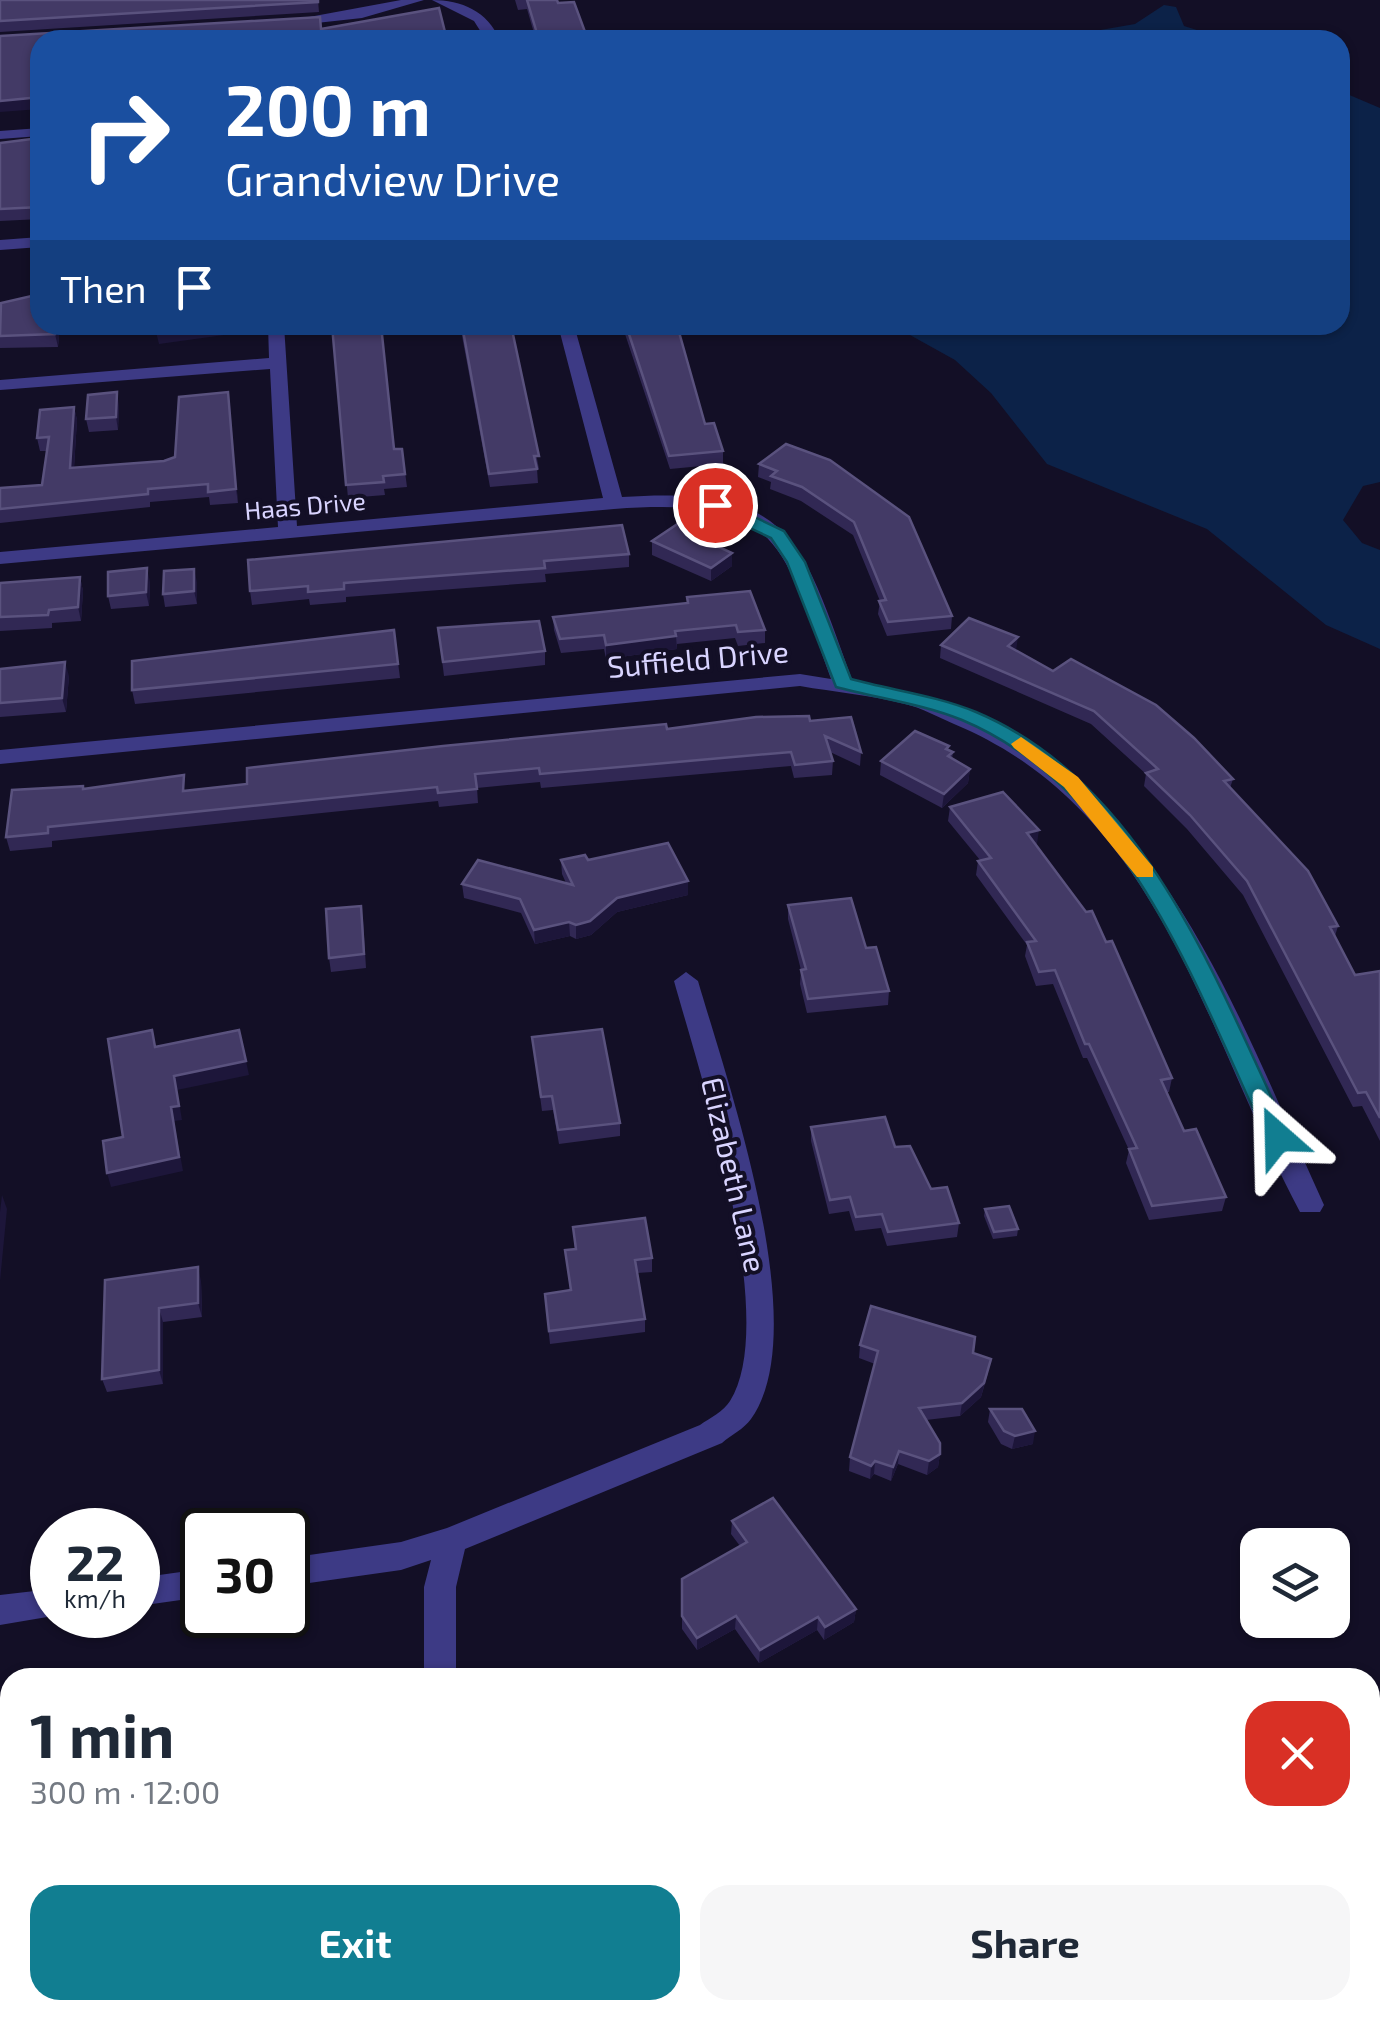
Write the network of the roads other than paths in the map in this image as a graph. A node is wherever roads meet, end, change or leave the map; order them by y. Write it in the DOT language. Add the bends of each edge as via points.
graph roads {
  1 [pos="417,0"];
  2 [pos="438,0"];
  3 [pos="265,24"];
  4 [pos="490,30"];
  5 [pos="30,133"];
  6 [pos="0,135"];
  7 [pos="30,243"];
  8 [pos="0,245"];
  9 [pos="277,335"];
  10 [pos="569,335"];
  11 [pos="278,363"];
  12 [pos="0,385"];
  13 [pos="614,504"];
  14 [pos="288,533"];
  15 [pos="0,558"];
  16 [pos="843,683"];
  17 [pos="0,757"];
  18 [pos="686,981"];
  19 [pos="1310,1204"];
  20 [pos="452,1540"];
  21 [pos="310,1569"];
  22 [pos="30,1606"];
  23 [pos="0,1610"];
  24 [pos="440,1668"];
  1 -- 3 [label="street" via="343,18"];
  2 -- 4 [label="street" via="470,12"];
  5 -- 6 [label="street"];
  7 -- 8 [label="street"];
  9 -- 11 [label="street"];
  10 -- 13 [label="street"];
  11 -- 12 [label="street"];
  11 -- 14 [label="street"];
  13 -- 14 [label="street, Haas Drive"];
  13 -- 16 [label="street, Haas Drive" via="674,499 715,505 778,534 796,562"];
  14 -- 15 [label="street, Haas Drive"];
  16 -- 17 [label="street, Suffield Drive" via="750,683"];
  16 -- 19 [label="street, Suffield Drive" via="968,715 1071,782 1166,900"];
  18 -- 20 [label="street, Elizabeth Lane" via="756,1252 761,1330 756,1375 742,1409 711,1434"];
  20 -- 21 [label="street, Elizabeth Lane" via="401,1556"];
  20 -- 24 [label="street" via="440,1587"];
  22 -- 23 [label="street"];
}
